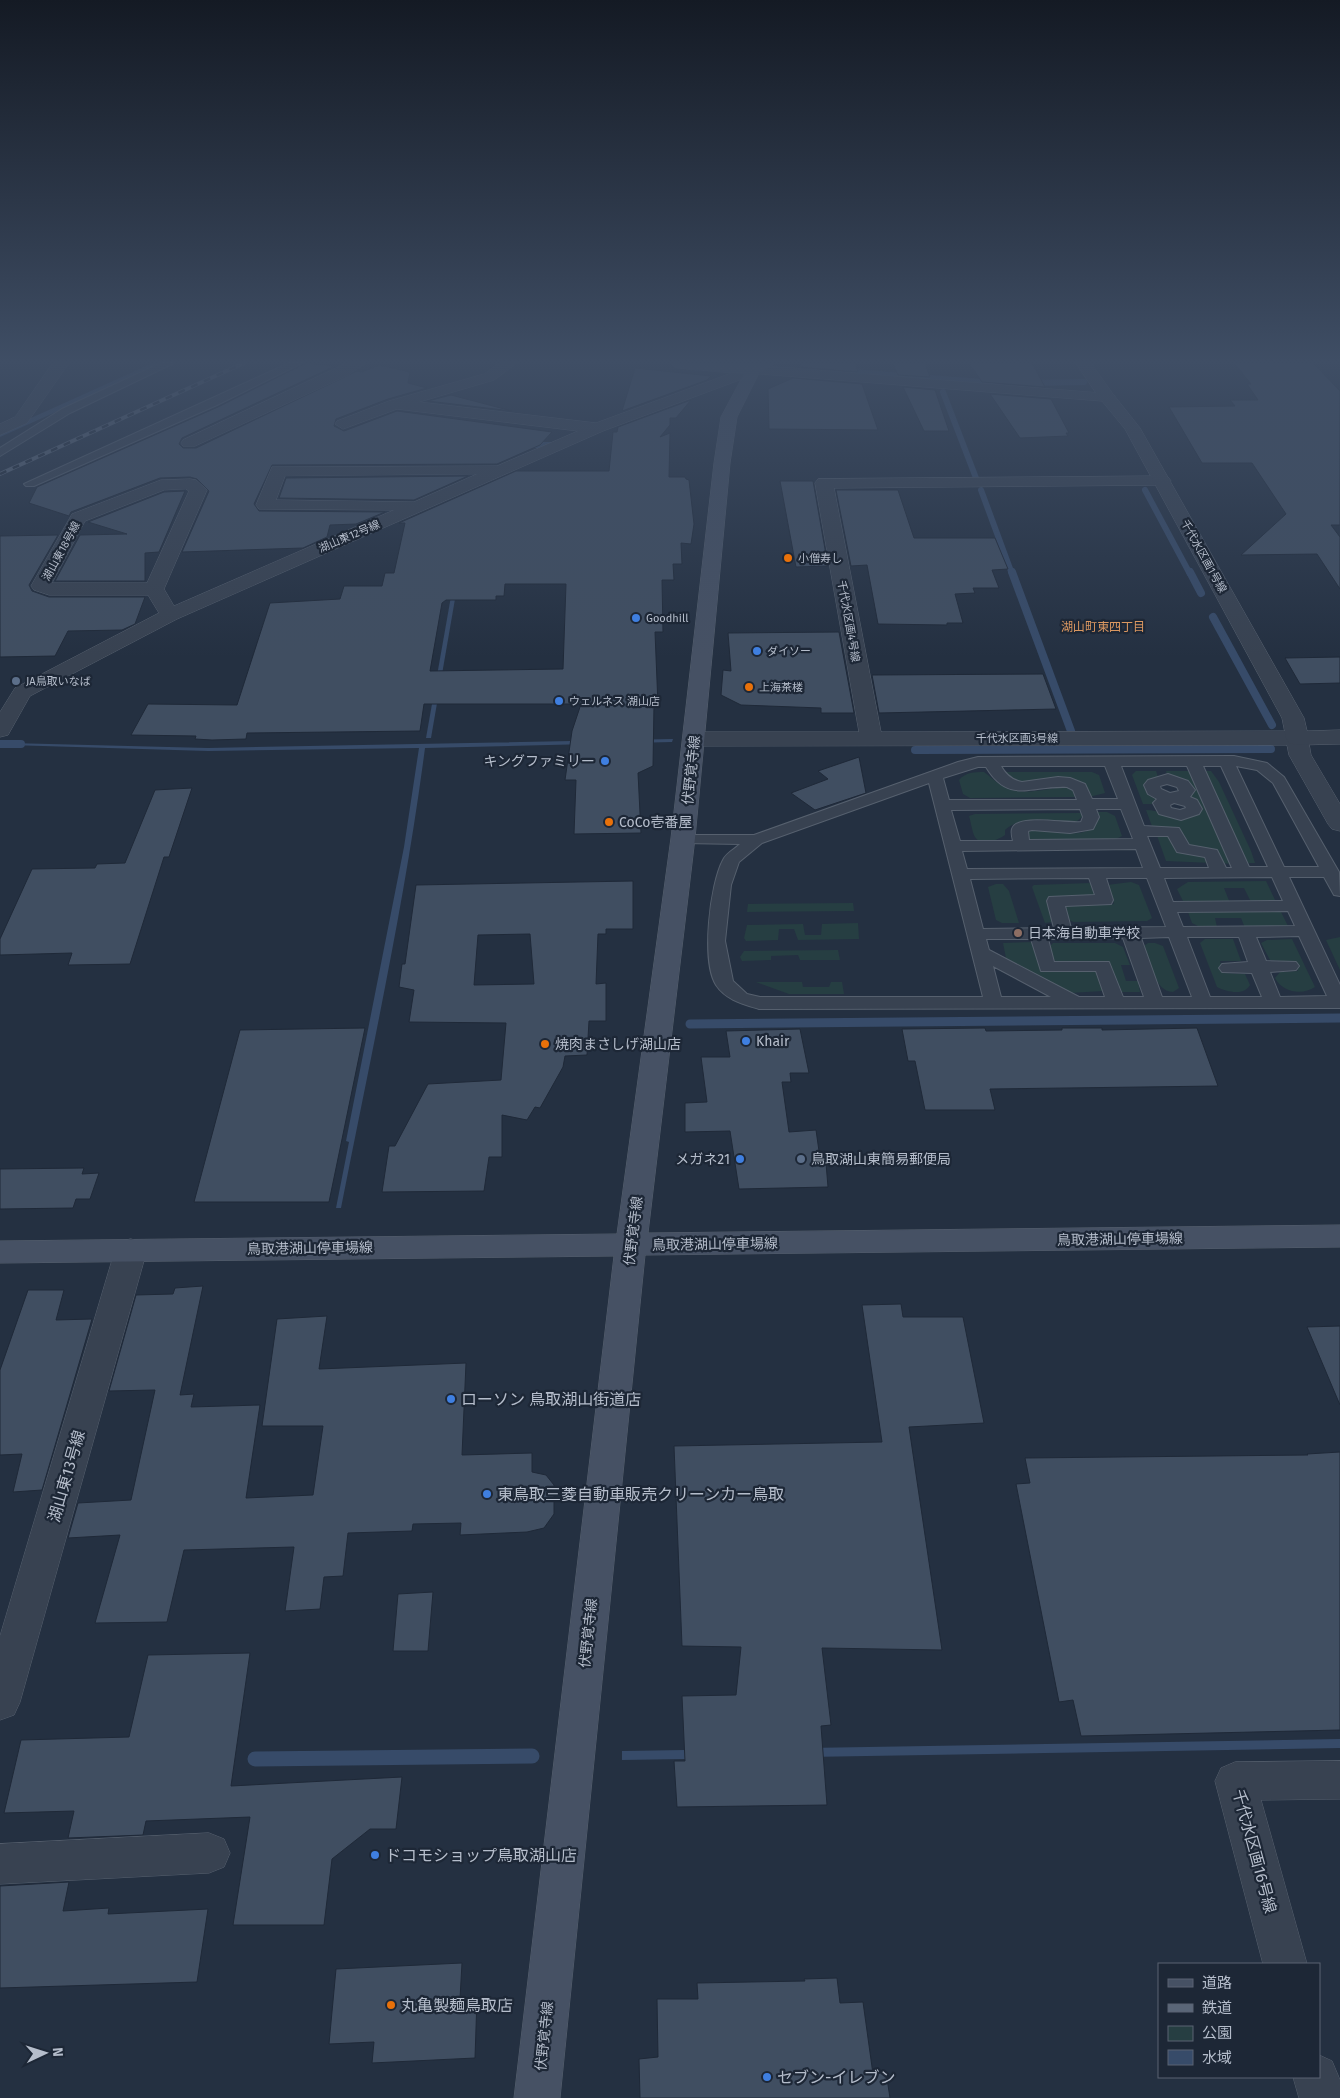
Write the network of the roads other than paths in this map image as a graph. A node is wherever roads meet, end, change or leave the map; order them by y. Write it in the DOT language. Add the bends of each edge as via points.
graph roads {
  1 [pos="82,461"];
  2 [pos="522,461"];
  3 [pos="722,461"];
  4 [pos="1151,461"];
  5 [pos="504,469"];
  6 [pos="1162,481"];
  7 [pos="30,484"];
  8 [pos="421,505"];
  9 [pos="154,590"];
  10 [pos="170,615"];
  11 [pos="0,730"];
  12 [pos="1340,737"];
  13 [pos="871,738"];
  14 [pos="1297,738"];
  15 [pos="694,739"];
  16 [pos="1111,761"];
  17 [pos="1158,761"];
  18 [pos="1193,761"];
  19 [pos="1226,761"];
  20 [pos="991,762"];
  21 [pos="936,777"];
  22 [pos="1086,804"];
  23 [pos="943,805"];
  24 [pos="1128,806"];
  25 [pos="1340,824"];
  26 [pos="683,838"];
  27 [pos="1140,838"];
  28 [pos="756,840"];
  29 [pos="1021,845"];
  30 [pos="954,846"];
  31 [pos="1331,872"];
  32 [pos="1096,873"];
  33 [pos="1153,873"];
  34 [pos="1220,873"];
  35 [pos="1243,873"];
  36 [pos="1280,873"];
  37 [pos="961,874"];
  38 [pos="1340,891"];
  39 [pos="1295,906"];
  40 [pos="1166,907"];
  41 [pos="1236,928"];
  42 [pos="1176,931"];
  43 [pos="1306,931"];
  44 [pos="1064,932"];
  45 [pos="1130,932"];
  46 [pos="1038,933"];
  47 [pos="976,934"];
  48 [pos="981,953"];
  49 [pos="1290,966"];
  50 [pos="1259,967"];
  51 [pos="1228,968"];
  52 [pos="1273,1002"];
  53 [pos="1340,1002"];
  54 [pos="1077,1003"];
  55 [pos="1116,1003"];
  56 [pos="1155,1003"];
  57 [pos="1203,1003"];
  58 [pos="994,1004"];
  59 [pos="1340,1236"];
  60 [pos="631,1245"];
  61 [pos="132,1250"];
  62 [pos="0,1252"];
  63 [pos="0,1702"];
  64 [pos="1340,1780"];
  65 [pos="209,1853"];
  66 [pos="0,1864"];
  67 [pos="1285,1963"];
  68 [pos="1316,2078"];
  69 [pos="537,2098"];
  70 [pos="1322,2098"];
  1 -- 7 [label="lane"];
  2 -- 5 [label="street, 湖山東12号線"];
  3 -- 15 [label="main road, 伏野覚寺線"];
  4 -- 6 [label="street, 千代水区画1号線"];
  5 -- 8 [label="street, 湖山東12号線"];
  5 -- 8 [label="street" via="278,471 265,505"];
  6 -- 13 [label="street, 千代水区画4号線" via="824,483"];
  6 -- 14 [label="street, 千代水区画1号線" via="1293,718"];
  8 -- 10 [label="street, 湖山東12号線"];
  9 -- 9 [label="street, 湖山東18号線" via="198,490 190,484 161,485 78,518 42,586 50,589"];
  9 -- 10 [label="street"];
  10 -- 11 [label="street, 湖山東12号線" via="22,692"];
  12 -- 14 [label="street, 千代水区画3号線"];
  13 -- 14 [label="street, 千代水区画3号線"];
  13 -- 15 [label="street, 千代水区画3号線"];
  14 -- 25 [label="street, 千代水区画1号線" via="1300,755"];
  15 -- 26 [label="main road, 伏野覚寺線"];
  16 -- 17 [label="lane"];
  16 -- 20 [label="lane"];
  16 -- 24 [label="lane"];
  17 -- 18 [label="lane"];
  17 -- 24 [label="lane" via="1165,779 1153,783 1152,788 1167,802"];
  18 -- 19 [label="lane"];
  18 -- 35 [label="lane"];
  19 -- 31 [label="lane" via="1262,766 1279,780"];
  19 -- 36 [label="lane"];
  20 -- 21 [label="lane" via="969,763"];
  20 -- 22 [label="lane" via="997,773 1018,787 1061,782 1076,784"];
  21 -- 23 [label="lane"];
  21 -- 28 [label="lane"];
  22 -- 23 [label="lane"];
  22 -- 24 [label="lane"];
  22 -- 29 [label="lane" via="1091,817 1087,826 1025,826 1019,833"];
  23 -- 30 [label="lane"];
  24 -- 27 [label="lane"];
  26 -- 28 [label="lane"];
  26 -- 60 [label="main road, 伏野覚寺線"];
  27 -- 29 [label="lane"];
  27 -- 33 [label="lane"];
  27 -- 34 [label="lane" via="1172,830 1183,849 1211,853"];
  28 -- 58 [label="lane" via="731,860 723,885 716,941 724,982 741,998 759,1003 785,1004"];
  29 -- 30 [label="lane"];
  30 -- 37 [label="lane"];
  31 -- 36 [label="lane"];
  31 -- 38 [label="lane"];
  32 -- 33 [label="lane"];
  32 -- 37 [label="lane"];
  32 -- 44 [label="lane" via="1105,900 1055,901"];
  33 -- 34 [label="lane"];
  33 -- 40 [label="lane"];
  34 -- 35 [label="lane"];
  35 -- 36 [label="lane"];
  36 -- 39 [label="lane"];
  37 -- 47 [label="lane"];
  39 -- 40 [label="lane" via="1240,899"];
  39 -- 43 [label="lane"];
  40 -- 42 [label="lane"];
  41 -- 42 [label="lane"];
  41 -- 43 [label="lane"];
  41 -- 50 [label="lane"];
  42 -- 45 [label="lane"];
  42 -- 57 [label="lane"];
  43 -- 53 [label="lane"];
  44 -- 45 [label="lane"];
  44 -- 46 [label="lane"];
  45 -- 56 [label="lane"];
  46 -- 47 [label="lane"];
  46 -- 55 [label="lane" via="1048,967 1103,966"];
  47 -- 48 [label="lane"];
  48 -- 54 [label="lane"];
  48 -- 58 [label="lane"];
  49 -- 50 [label="lane"];
  50 -- 51 [label="lane"];
  50 -- 52 [label="lane"];
  52 -- 53 [label="lane"];
  52 -- 57 [label="lane"];
  54 -- 55 [label="lane"];
  54 -- 58 [label="lane"];
  55 -- 56 [label="lane"];
  56 -- 57 [label="lane"];
  59 -- 60 [label="main road, 鳥取港湖山停車場線"];
  60 -- 61 [label="main road, 鳥取港湖山停車場線"];
  60 -- 69 [label="main road, 伏野覚寺線"];
  61 -- 62 [label="main road, 鳥取港湖山停車場線"];
  61 -- 63 [label="street, 湖山東13号線"];
  64 -- 67 [label="street, 千代水区画16号線" via="1236,1781"];
  65 -- 66 [label="street"];
  68 -- 70 [label="street"];
}
